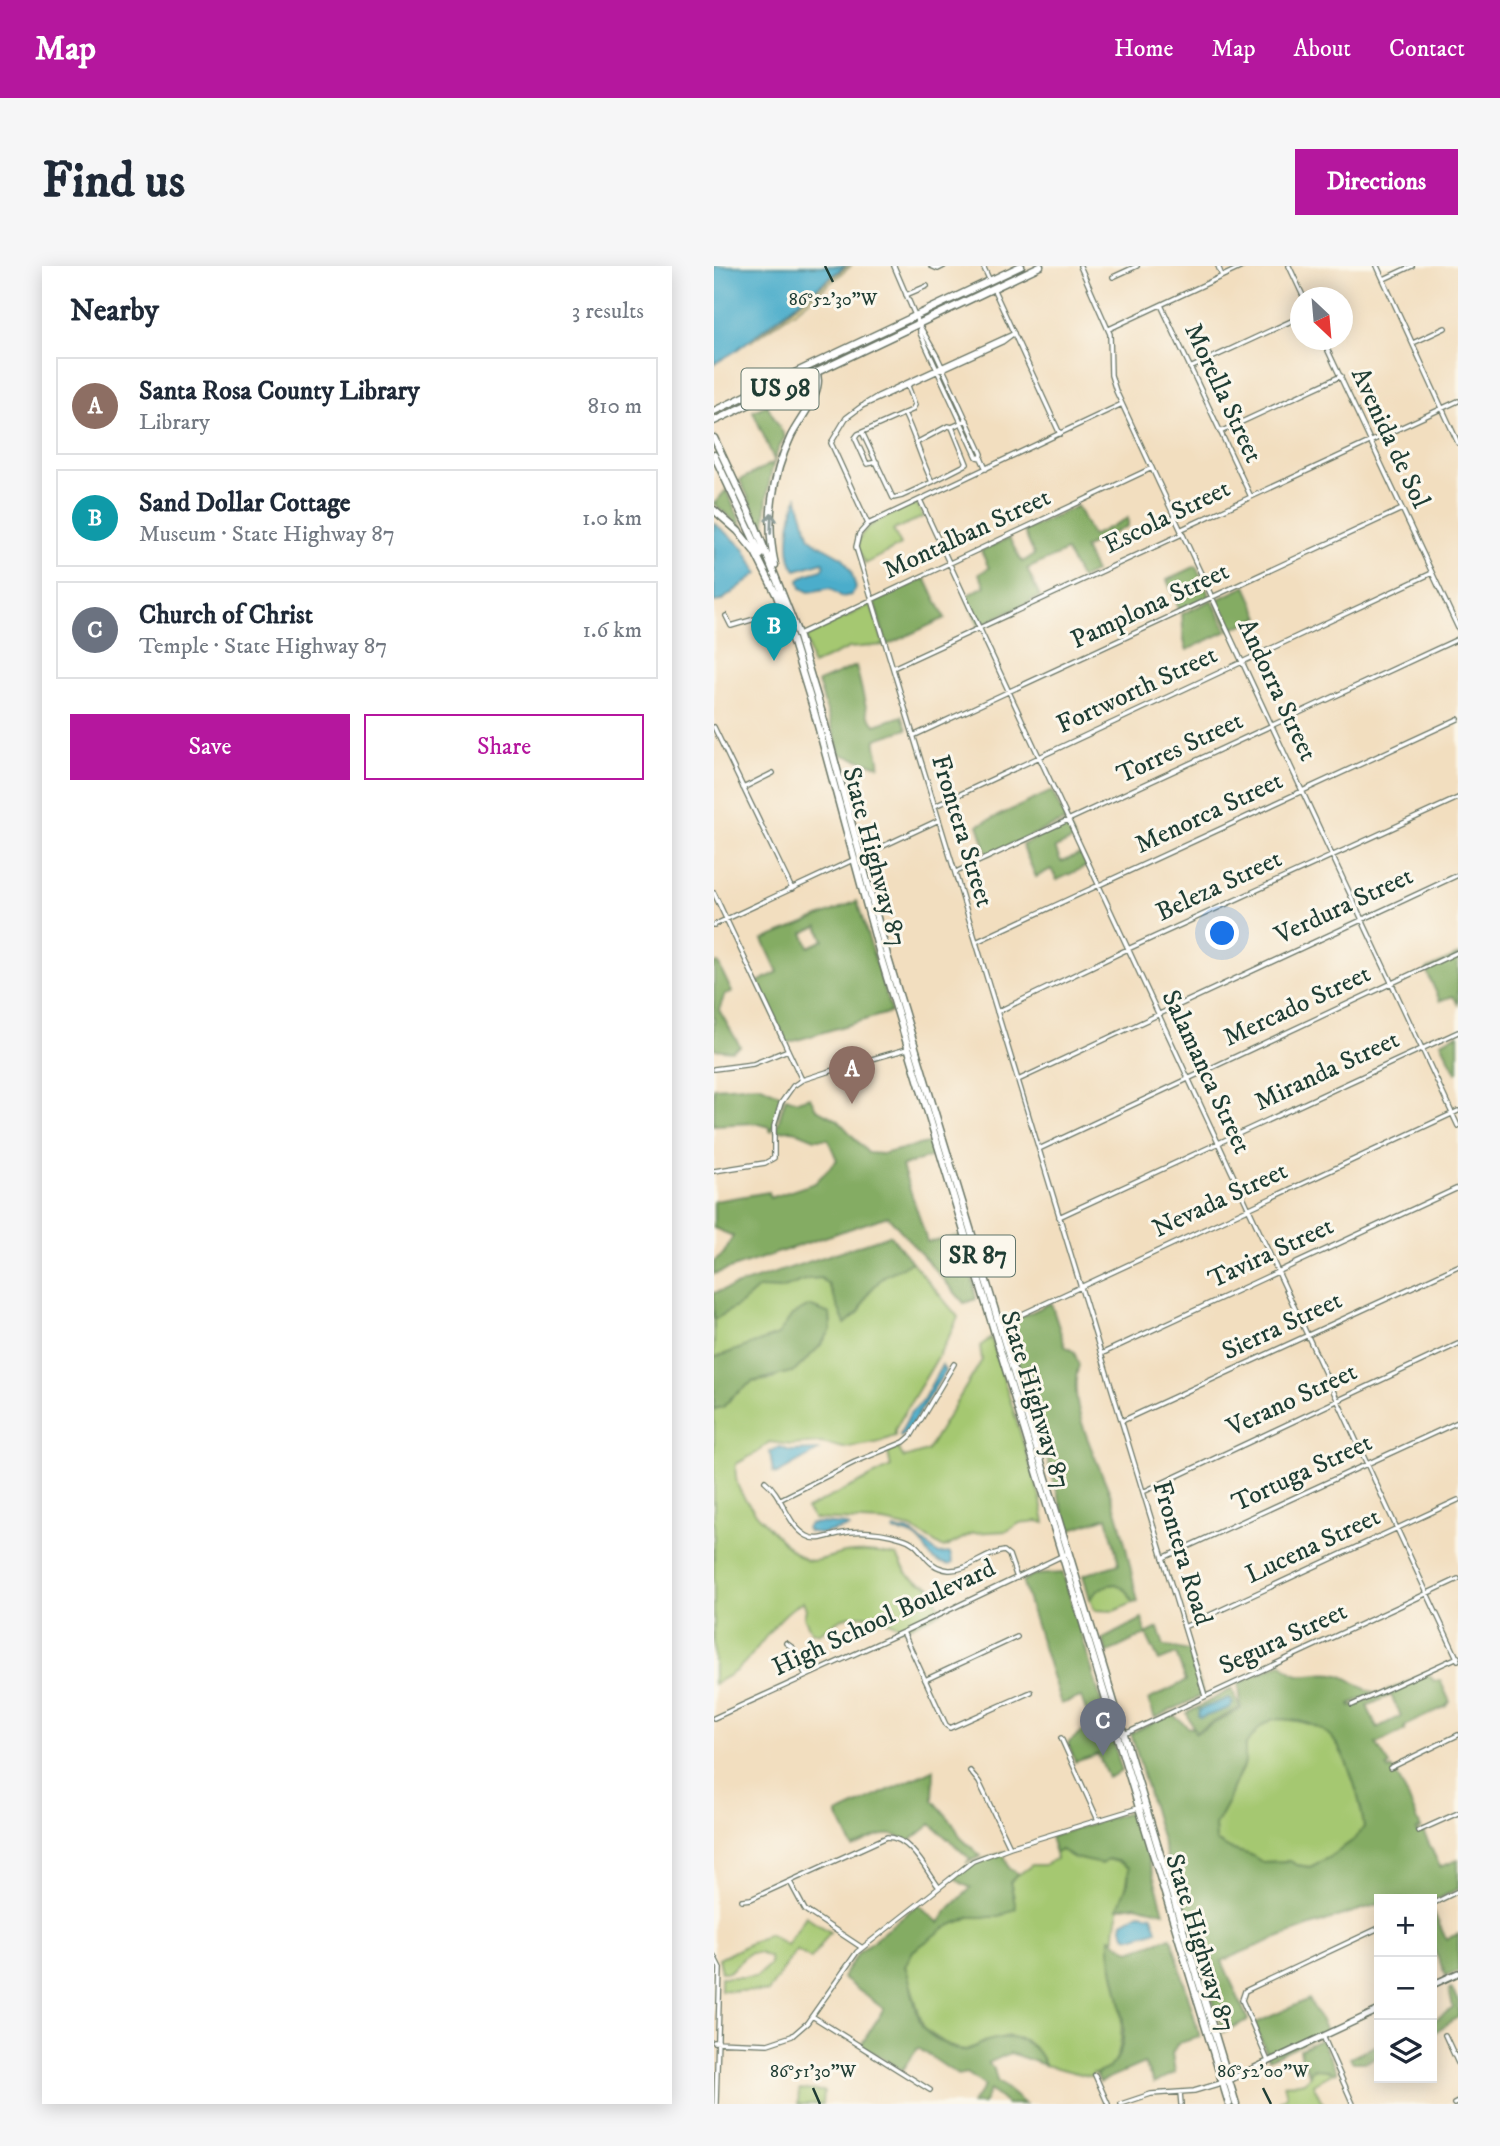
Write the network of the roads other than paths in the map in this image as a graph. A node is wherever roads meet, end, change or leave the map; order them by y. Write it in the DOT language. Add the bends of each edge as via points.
graph roads {
  1 [pos="894,266"];
  2 [pos="932,266"];
  3 [pos="944,266"];
  4 [pos="983,266"];
  5 [pos="1021,266"];
  6 [pos="1040,266"];
  7 [pos="1080,266"];
  8 [pos="1138,266"];
  9 [pos="1218,266"];
  10 [pos="1244,266"];
  11 [pos="1289,266"];
  12 [pos="1377,266"];
  13 [pos="1412,266"];
  14 [pos="1222,276"];
  15 [pos="1113,277"];
  16 [pos="1384,279"];
  17 [pos="991,285"];
  18 [pos="927,286"];
  19 [pos="1299,287"];
  20 [pos="906,296"];
  21 [pos="1161,305"];
  22 [pos="915,316"];
  23 [pos="1290,322"];
  24 [pos="920,325"];
  25 [pos="1446,328"];
  26 [pos="1109,329"];
  27 [pos="884,331"];
  28 [pos="1013,334"];
  29 [pos="1413,343"];
  30 [pos="1328,350"];
  31 [pos="830,366"];
  32 [pos="1190,368"];
  33 [pos="941,370"];
  34 [pos="816,372"];
  35 [pos="1340,376"];
  36 [pos="908,386"];
  37 [pos="1458,401"];
  38 [pos="1122,404"];
  39 [pos="862,406"];
  40 [pos="1443,408"];
  41 [pos="714,411"];
  42 [pos="904,414"];
  43 [pos="714,421"];
  44 [pos="964,421"];
  45 [pos="952,427"];
  46 [pos="1220,432"];
  47 [pos="863,433"];
  48 [pos="1060,434"];
  49 [pos="714,438"];
  50 [pos="1371,440"];
  51 [pos="918,442"];
  52 [pos="1458,443"];
  53 [pos="714,455"];
  54 [pos="877,462"];
  55 [pos="1152,468"];
  56 [pos="986,469"];
  57 [pos="722,471"];
  58 [pos="932,482"];
  59 [pos="741,496"];
  60 [pos="1251,497"];
  61 [pos="920,500"];
  62 [pos="1402,509"];
  63 [pos="714,510"];
  64 [pos="868,524"];
  65 [pos="1181,532"];
  66 [pos="950,564"];
  67 [pos="1432,573"];
  68 [pos="772,586"];
  69 [pos="782,590"];
  70 [pos="1213,598"];
  71 [pos="871,599"];
  72 [pos="782,611"];
  73 [pos="726,616"];
  74 [pos="978,628"];
  75 [pos="1458,628"];
  76 [pos="798,634"];
  77 [pos="1458,639"];
  78 [pos="1243,662"];
  79 [pos="893,668"];
  80 [pos="1008,693"];
  81 [pos="1458,719"];
  82 [pos="1272,726"];
  83 [pos="714,727"];
  84 [pos="715,734"];
  85 [pos="914,736"];
  86 [pos="1038,757"];
  87 [pos="773,773"];
  88 [pos="743,788"];
  89 [pos="1303,791"];
  90 [pos="1458,798"];
  91 [pos="935,806"];
  92 [pos="939,820"];
  93 [pos="1068,821"];
  94 [pos="1332,856"];
  95 [pos="857,858"];
  96 [pos="956,872"];
  97 [pos="1458,874"];
  98 [pos="1098,886"];
  99 [pos="792,889"];
  100 [pos="714,892"];
  101 [pos="727,919"];
  102 [pos="1362,919"];
  103 [pos="714,925"];
  104 [pos="976,942"];
  105 [pos="1128,949"];
  106 [pos="1458,952"];
  107 [pos="894,975"];
  108 [pos="1391,984"];
  109 [pos="997,1013"];
  110 [pos="1158,1014"];
  111 [pos="1458,1032"];
  112 [pos="908,1048"];
  113 [pos="1422,1049"];
  114 [pos="789,1050"];
  115 [pos="714,1069"];
  116 [pos="1187,1078"];
  117 [pos="802,1080"];
  118 [pos="1018,1080"];
  119 [pos="930,1108"];
  120 [pos="1458,1111"];
  121 [pos="1452,1114"];
  122 [pos="1458,1126"];
  123 [pos="1218,1142"];
  124 [pos="1039,1149"];
  125 [pos="714,1171"];
  126 [pos="1458,1188"];
  127 [pos="1248,1208"];
  128 [pos="1059,1217"];
  129 [pos="971,1256"];
  130 [pos="1458,1266"];
  131 [pos="1276,1271"];
  132 [pos="1080,1287"];
  133 [pos="999,1325"];
  134 [pos="1307,1335"];
  135 [pos="1458,1344"];
  136 [pos="1101,1354"];
  137 [pos="954,1364"];
  138 [pos="1337,1400"];
  139 [pos="1018,1411"];
  140 [pos="1122,1421"];
  141 [pos="1458,1422"];
  142 [pos="1367,1464"];
  143 [pos="765,1481"];
  144 [pos="1143,1492"];
  145 [pos="779,1500"];
  146 [pos="1458,1500"];
  147 [pos="1397,1529"];
  148 [pos="1065,1554"];
  149 [pos="1163,1558"];
  150 [pos="1017,1578"];
  151 [pos="1458,1579"];
  152 [pos="1427,1593"];
  153 [pos="1184,1627"];
  154 [pos="903,1632"];
  155 [pos="1017,1637"];
  156 [pos="786,1643"];
  157 [pos="1458,1658"];
  158 [pos="1096,1668"];
  159 [pos="806,1675"];
  160 [pos="925,1680"];
  161 [pos="1031,1692"];
  162 [pos="1205,1696"];
  163 [pos="1352,1705"];
  164 [pos="714,1718"];
  165 [pos="1124,1733"];
  166 [pos="1458,1735"];
  167 [pos="1061,1738"];
  168 [pos="1390,1768"];
  169 [pos="970,1771"];
  170 [pos="1142,1806"];
  171 [pos="1458,1813"];
  172 [pos="1098,1820"];
  173 [pos="1418,1831"];
  174 [pos="1010,1847"];
  175 [pos="790,1882"];
  176 [pos="938,1886"];
  177 [pos="1458,1891"];
  178 [pos="742,1899"];
  179 [pos="1437,1902"];
  180 [pos="1374,1930"];
  181 [pos="861,1948"];
  182 [pos="714,1956"];
  183 [pos="1458,1973"];
  184 [pos="1437,1983"];
  185 [pos="1374,2012"];
  186 [pos="812,2016"];
  187 [pos="1445,2035"];
  188 [pos="1323,2036"];
  189 [pos="715,2043"];
  190 [pos="1269,2062"];
  191 [pos="1458,2063"];
  192 [pos="1095,2075"];
  193 [pos="1226,2081"];
  194 [pos="930,2090"];
  195 [pos="1180,2092"];
  196 [pos="716,2104"];
  197 [pos="1108,2104"];
  198 [pos="1122,2104"];
  199 [pos="1181,2104"];
  200 [pos="1229,2104"];
  201 [pos="1236,2104"];
  202 [pos="1353,2104"];
  1 -- 20 [label="street"];
  2 -- 3 [label="street"];
  4 -- 17 [label="street"];
  5 -- 17 [label="highway, US 98"];
  6 -- 17 [label="highway, US 98"];
  7 -- 26 [label="street, Andorra Street"];
  8 -- 15 [label="street"];
  9 -- 14 [label="street"];
  10 -- 14 [label="street"];
  11 -- 19 [label="street"];
  12 -- 16 [label="street"];
  13 -- 16 [label="street"];
  14 -- 21 [label="street"];
  16 -- 29 [label="street"];
  17 -- 22 [label="highway, US 98"];
  17 -- 24 [label="highway, US 98"];
  17 -- 28 [label="street"];
  18 -- 20 [label="street"];
  20 -- 22 [label="street"];
  21 -- 26 [label="street"];
  21 -- 32 [label="street, Morella Street"];
  22 -- 24 [label="street"];
  22 -- 27 [label="highway, US 98"];
  23 -- 32 [label="street"];
  24 -- 31 [label="highway, US 98"];
  24 -- 33 [label="street"];
  24 -- 33 [label="street"];
  25 -- 29 [label="street"];
  26 -- 38 [label="street, Andorra Street" via="1111,375"];
  27 -- 31 [label="highway"];
  27 -- 41 [label="highway, US 98"];
  28 -- 33 [label="street"];
  28 -- 48 [label="street"];
  29 -- 40 [label="street"];
  30 -- 35 [label="street, Avenida de Sol"];
  31 -- 34 [label="highway, US 98"];
  32 -- 46 [label="street, Morella Street"];
  33 -- 36 [label="street"];
  33 -- 39 [label="street"];
  33 -- 44 [label="street"];
  34 -- 43 [label="highway, US 98"];
  69 -- 34 [label="highway, one-way" via="771,541 774,489 790,438 818,391"];
  35 -- 46 [label="street"];
  35 -- 50 [label="street, Avenida de Sol"];
  36 -- 39 [label="street"];
  36 -- 42 [label="street" via="915,405"];
  37 -- 40 [label="street, Escola Street"];
  38 -- 48 [label="street"];
  38 -- 55 [label="street, Andorra Street"];
  39 -- 64 [label="street" via="846,418 831,443"];
  40 -- 50 [label="street, Escola Street"];
  40 -- 52 [label="street"];
  42 -- 47 [label="street"];
  42 -- 51 [label="street"];
  44 -- 45 [label="street"];
  44 -- 56 [label="street"];
  45 -- 51 [label="street"];
  45 -- 58 [label="street" via="967,464"];
  46 -- 60 [label="street, Morella Street"];
  47 -- 54 [label="street"];
  47 -- 54 [label="street" via="857,435 856,445 867,464"];
  48 -- 56 [label="street"];
  49 -- 59 [label="highway, SR 87"];
  50 -- 60 [label="street, Escola Street"];
  50 -- 62 [label="street, Avenida de Sol"];
  51 -- 58 [label="street"];
  53 -- 57 [label="highway, SR 87"];
  54 -- 58 [label="street" via="893,498"];
  55 -- 65 [label="street, Andorra Street"];
  55 -- 66 [label="street, Montalban Street"];
  56 -- 61 [label="street"];
  57 -- 59 [label="highway"];
  57 -- 68 [label="highway, SR 87"];
  59 -- 69 [label="highway, SR 87"];
  60 -- 65 [label="street, Escola Street"];
  61 -- 64 [label="street"];
  61 -- 66 [label="street, Salamanca Street"];
  62 -- 67 [label="street, Avenida de Sol"];
  62 -- 70 [label="street, Pamplona Street"];
  63 -- 68 [label="highway" via="746,540"];
  64 -- 71 [label="street, Frontera Street" via="856,547"];
  65 -- 70 [label="street, Andorra Street"];
  65 -- 74 [label="street, Escola Street"];
  66 -- 71 [label="street, Montalban Street"];
  66 -- 74 [label="street, Salamanca Street"];
  67 -- 75 [label="street, Avenida de Sol"];
  67 -- 78 [label="street, Fortworth Street"];
  68 -- 72 [label="highway, State Highway 87 / SR 87"];
  69 -- 76 [label="highway, SR 87"];
  70 -- 78 [label="street, Andorra Street"];
  70 -- 80 [label="street, Pamplona Street"];
  71 -- 76 [label="street, Montalban Street"];
  71 -- 79 [label="street, Frontera Street"];
  72 -- 73 [label="street" via="731,626"];
  72 -- 95 [label="highway, State Highway 87 / SR 87"];
  74 -- 79 [label="street, Escola Street"];
  74 -- 80 [label="street, Salamanca Street"];
  76 -- 95 [label="highway, SR 87" via="824,718"];
  77 -- 82 [label="street, Torres Street"];
  78 -- 82 [label="street, Andorra Street"];
  78 -- 86 [label="street, Fortworth Street"];
  79 -- 85 [label="street, Frontera Street"];
  80 -- 85 [label="street, Pamplona Street"];
  80 -- 86 [label="street, Salamanca Street"];
  81 -- 89 [label="street, Menorca Street"];
  82 -- 89 [label="street, Andorra Street"];
  82 -- 93 [label="street, Torres Street"];
  83 -- 84 [label="street"];
  84 -- 88 [label="street"];
  85 -- 91 [label="street, Frontera Street"];
  86 -- 91 [label="street, Fortworth Street"];
  86 -- 93 [label="street, Salamanca Street"];
  87 -- 88 [label="street"];
  88 -- 99 [label="street"];
  89 -- 94 [label="street, Andorra Street"];
  89 -- 98 [label="street, Menorca Street"];
  90 -- 94 [label="street, Beleza Street"];
  91 -- 92 [label="street, Frontera Street"];
  92 -- 95 [label="street"];
  92 -- 96 [label="street, Frontera Street"];
  93 -- 96 [label="street, Torres Street"];
  93 -- 98 [label="street, Salamanca Street"];
  94 -- 102 [label="street, Andorra Street"];
  94 -- 105 [label="street, Beleza Street"];
  95 -- 99 [label="street"];
  95 -- 107 [label="highway, SR 87"];
  95 -- 112 [label="highway, State Highway 87 / SR 87"];
  96 -- 104 [label="street, Frontera Street"];
  97 -- 102 [label="street, Verdura Street"];
  98 -- 104 [label="street, Menorca Street"];
  98 -- 105 [label="street, Salamanca Street"];
  99 -- 101 [label="street"];
  100 -- 101 [label="street"];
  101 -- 103 [label="street"];
  101 -- 114 [label="street"];
  102 -- 108 [label="street, Andorra Street"];
  102 -- 110 [label="street, Verdura Street"];
  104 -- 109 [label="street, Frontera Street"];
  105 -- 109 [label="street, Beleza Street"];
  105 -- 110 [label="street, Salamanca Street"];
  106 -- 108 [label="street, Mercado Street"];
  107 -- 112 [label="street" via="909,1034"];
  107 -- 119 [label="highway, SR 87"];
  108 -- 113 [label="street, Andorra Street"];
  108 -- 116 [label="street, Mercado Street"];
  109 -- 118 [label="street, Frontera Street"];
  110 -- 116 [label="street, Salamanca Street"];
  110 -- 118 [label="street, Verdura Street"];
  111 -- 113 [label="street, Miranda Street"];
  112 -- 117 [label="street"];
  112 -- 119 [label="highway, State Highway 87 / SR 87"];
  113 -- 121 [label="street, Andorra Street"];
  113 -- 123 [label="street, Miranda Street"];
  114 -- 115 [label="street" via="753,1065"];
  114 -- 117 [label="street"];
  116 -- 123 [label="street, Salamanca Street"];
  116 -- 124 [label="street, Mercado Street"];
  117 -- 125 [label="street" via="781,1103 774,1126 774,1158"];
  118 -- 124 [label="street, Frontera Street"];
  119 -- 129 [label="highway, State Highway 87 / SR 87"];
  119 -- 133 [label="highway, SR 87"];
  120 -- 121 [label="street, Nevada Street"];
  121 -- 122 [label="street, Andorra Street"];
  121 -- 127 [label="street, Nevada Street"];
  123 -- 127 [label="street, Salamanca Street"];
  123 -- 128 [label="street, Miranda Street"];
  124 -- 128 [label="street, Frontera Street"];
  126 -- 131 [label="street, Tavira Street"];
  127 -- 131 [label="street, Salamanca Street"];
  127 -- 132 [label="street, Nevada Street"];
  128 -- 132 [label="street, Frontera Street"];
  129 -- 133 [label="street"];
  129 -- 139 [label="highway, State Highway 87 / SR 87"];
  130 -- 134 [label="street, Sierra Street"];
  131 -- 134 [label="street, Salamanca Street"];
  131 -- 136 [label="street, Tavira Street"];
  132 -- 133 [label="street, Nevada Street"];
  132 -- 136 [label="street, Frontera Street"];
  133 -- 139 [label="street"];
  133 -- 148 [label="highway, SR 87"];
  134 -- 138 [label="street, Salamanca Street"];
  134 -- 140 [label="street, Sierra Street"];
  135 -- 138 [label="street, Verano Street"];
  136 -- 140 [label="street, Frontera Street"];
  137 -- 145 [label="street" via="904,1442"];
  138 -- 142 [label="street, Salamanca Street"];
  138 -- 144 [label="street, Verano Street"];
  139 -- 148 [label="highway, State Highway 87 / SR 87"];
  140 -- 144 [label="street, Frontera Road"];
  141 -- 142 [label="street, Tortuga Street"];
  142 -- 147 [label="street, Salamanca Street"];
  142 -- 149 [label="street, Tortuga Street"];
  143 -- 145 [label="street"];
  144 -- 149 [label="street, Frontera Road"];
  145 -- 150 [label="street" via="807,1536 819,1539 848,1532 879,1532 911,1541 931,1565 949,1570 1004,1551"];
  146 -- 147 [label="street, Lucena Street"];
  147 -- 152 [label="street, Salamanca Street"];
  147 -- 153 [label="street, Lucena Street"];
  148 -- 150 [label="street, High School Boulevard"];
  148 -- 158 [label="highway, State Highway 87 / SR 87"];
  148 -- 165 [label="highway, SR 87"];
  149 -- 153 [label="street, Frontera Road"];
  150 -- 154 [label="street, High School Boulevard"];
  151 -- 152 [label="street, Segura Street"];
  152 -- 157 [label="street, Salamanca Street"];
  152 -- 162 [label="street, Segura Street"];
  153 -- 162 [label="street, Frontera Road"];
  154 -- 159 [label="street, High School Boulevard"];
  154 -- 160 [label="street"];
  155 -- 160 [label="street"];
  156 -- 159 [label="street"];
  157 -- 163 [label="street"];
  158 -- 165 [label="street" via="1118,1730"];
  158 -- 170 [label="highway, State Highway 87 / SR 87"];
  159 -- 164 [label="street, High School Boulevard"];
  160 -- 161 [label="street" via="949,1728"];
  162 -- 165 [label="street, Segura Street"];
  165 -- 170 [label="highway, SR 87"];
  166 -- 168 [label="street"];
  167 -- 172 [label="street"];
  169 -- 174 [label="street"];
  170 -- 172 [label="street"];
  170 -- 193 [label="highway, State Highway 87 / SR 87"];
  171 -- 173 [label="street"];
  172 -- 174 [label="street"];
  174 -- 176 [label="street" via="973,1861"];
  175 -- 176 [label="street" via="892,1837 905,1843"];
  175 -- 178 [label="street"];
  175 -- 181 [label="street" via="809,1914"];
  176 -- 181 [label="street"];
  177 -- 179 [label="street"];
  180 -- 190 [label="street" via="1242,1995"];
  181 -- 186 [label="street"];
  182 -- 189 [label="street" via="720,1968"];
  183 -- 184 [label="main road"];
  185 -- 188 [label="main road"];
  186 -- 189 [label="street" via="782,2041"];
  186 -- 194 [label="street"];
  187 -- 191 [label="street"];
  188 -- 190 [label="main road"];
  188 -- 202 [label="street"];
  189 -- 196 [label="street"];
  190 -- 193 [label="main road"];
  192 -- 197 [label="street"];
  193 -- 195 [label="street"];
  193 -- 200 [label="highway, State Highway 87 / SR 87"];
  193 -- 201 [label="highway, SR 87"];
  195 -- 198 [label="street" via="1151,2094"];
  195 -- 199 [label="street"];
}
